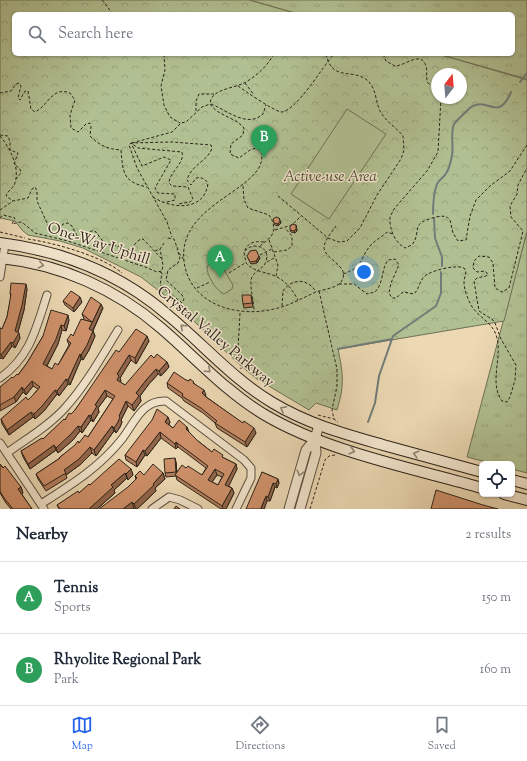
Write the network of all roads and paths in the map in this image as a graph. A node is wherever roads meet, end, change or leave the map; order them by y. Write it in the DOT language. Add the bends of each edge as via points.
graph roads {
  1 [pos="102,0"];
  2 [pos="111,12"];
  3 [pos="164,56"];
  4 [pos="272,56"];
  5 [pos="327,56"];
  6 [pos="332,56"];
  7 [pos="384,56"];
  8 [pos="328,60"];
  9 [pos="245,83"];
  10 [pos="431,85"];
  11 [pos="238,86"];
  12 [pos="0,94"];
  13 [pos="215,94"];
  14 [pos="256,97"];
  15 [pos="264,102"];
  16 [pos="210,104"];
  17 [pos="441,104"];
  18 [pos="196,112"];
  19 [pos="180,123"];
  20 [pos="0,136"];
  21 [pos="131,143"];
  22 [pos="527,145"];
  23 [pos="10,150"];
  24 [pos="14,164"];
  25 [pos="527,168"];
  26 [pos="16,179"];
  27 [pos="243,185"];
  28 [pos="147,187"];
  29 [pos="278,196"];
  30 [pos="153,197"];
  31 [pos="13,201"];
  32 [pos="166,202"];
  33 [pos="178,204"];
  34 [pos="0,210"];
  35 [pos="301,216"];
  36 [pos="0,218"];
  37 [pos="336,226"];
  38 [pos="285,228"];
  39 [pos="274,230"];
  40 [pos="394,234"];
  41 [pos="172,237"];
  42 [pos="168,238"];
  43 [pos="328,238"];
  44 [pos="269,239"];
  45 [pos="164,242"];
  46 [pos="264,242"];
  47 [pos="2,244"];
  48 [pos="260,246"];
  49 [pos="273,248"];
  50 [pos="160,249"];
  51 [pos="177,249"];
  52 [pos="154,251"];
  53 [pos="244,252"];
  54 [pos="266,252"];
  55 [pos="274,252"];
  56 [pos="260,255"];
  57 [pos="1,258"];
  58 [pos="161,258"];
  59 [pos="275,258"];
  60 [pos="184,261"];
  61 [pos="266,262"];
  62 [pos="246,263"];
  63 [pos="256,271"];
  64 [pos="160,272"];
  65 [pos="229,273"];
  66 [pos="343,274"];
  67 [pos="276,276"];
  68 [pos="0,278"];
  69 [pos="210,282"];
  70 [pos="339,284"];
  71 [pos="288,285"];
  72 [pos="196,289"];
  73 [pos="319,291"];
  74 [pos="316,292"];
  75 [pos="47,296"];
  76 [pos="298,300"];
  77 [pos="282,306"];
  78 [pos="240,312"];
  79 [pos="254,312"];
  80 [pos="118,330"];
  81 [pos="241,370"];
  82 [pos="0,378"];
  83 [pos="334,419"];
  84 [pos="319,425"];
  85 [pos="315,439"];
  86 [pos="0,442"];
  87 [pos="7,453"];
  88 [pos="336,455"];
  89 [pos="479,471"];
  90 [pos="515,481"];
  91 [pos="527,484"];
  92 [pos="479,487"];
  93 [pos="515,497"];
  94 [pos="527,500"];
  95 [pos="42,507"];
  96 [pos="152,509"];
  97 [pos="198,509"];
  98 [pos="236,509"];
  99 [pos="289,509"];
  100 [pos="300,509"];
  101 [pos="310,509"];
  1 -- 2 [label="path"];
  3 -- 19 [label="path" via="165,70 161,86 164,105 170,117"];
  4 -- 9 [label="path" via="259,72"];
  5 -- 8 [label="path"];
  6 -- 8 [label="path"];
  7 -- 10 [label="path" via="386,61 395,66 415,58 422,60 427,67 428,83"];
  8 -- 15 [label="path" via="315,82 291,108 279,112"];
  8 -- 43 [label="path" via="337,72 358,75 369,82 380,110 404,139 403,155 377,195 360,228 347,241 339,242"];
  9 -- 11 [label="path"];
  9 -- 14 [label="path"];
  11 -- 13 [label="path"];
  11 -- 14 [label="path"];
  12 -- 28 [label="path" via="11,91 17,83 20,84 18,98 20,100 25,91 28,91 31,109 35,112 56,93 70,93 75,97 70,115 71,128 78,132 90,123 90,136 98,144 104,148 122,150 123,168 127,179 134,184"];
  13 -- 16 [label="path"];
  13 -- 18 [label="path" via="199,94"];
  14 -- 15 [label="path"];
  15 -- 16 [label="path" via="266,107 263,114 254,119 240,117"];
  16 -- 18 [label="path"];
  16 -- 27 [label="path" via="244,128 243,135 229,148 233,157 242,157 252,149 260,151 259,166"];
  17 -- 40 [label="path" via="438,152 427,171 391,214 390,221"];
  18 -- 19 [label="path" via="186,122"];
  19 -- 21 [label="path" via="172,132"];
  20 -- 23 [label="path"];
  20 -- 23 [label="path" via="10,138"];
  21 -- 28 [label="path" via="129,149"];
  21 -- 32 [label="path" via="142,166 164,157 171,160 154,188 158,193 175,194 175,200"];
  21 -- 33 [label="path" via="138,148 182,152 169,183 172,186 188,187 193,199"];
  21 -- 33 [label="path" via="172,142 211,145 211,152 193,168 187,180 191,185 196,178 206,180 208,186 204,195 192,206"];
  22 -- 40 [label="path" via="510,171 476,200 466,240 460,242 454,237 450,220 445,216 422,222 410,247 401,246"];
  23 -- 24 [label="path"];
  23 -- 24 [label="path" via="18,153"];
  24 -- 26 [label="path"];
  24 -- 26 [label="path" via="21,171"];
  25 -- 70 [label="path" via="510,206 510,217 523,231 509,288 502,292 495,288 494,263 489,257 479,256 473,265 475,271 485,271 488,274 474,281 477,307 495,323 517,368 507,402 502,401 497,392 496,333 489,322 478,315 470,304 464,283 464,268 458,266 432,271 423,277 414,294 403,292 396,298 392,298 389,293 399,265 395,259 385,263 382,278 375,292 367,294 354,284"];
  26 -- 31 [label="path" via="6,196"];
  27 -- 39 [label="path" via="246,205 251,210 269,215"];
  27 -- 60 [label="path" via="206,210 195,221 187,236"];
  28 -- 30 [label="path"];
  29 -- 35 [label="path"];
  30 -- 32 [label="path"];
  30 -- 41 [label="path"];
  31 -- 34 [label="path"];
  31 -- 52 [label="path" via="28,198 35,187 37,201 52,234 57,234 63,224 68,223 78,238 84,238 91,231 95,231 106,245 118,246 124,252 142,239"];
  32 -- 33 [label="path"];
  35 -- 38 [label="path" via="296,223"];
  35 -- 43 [label="path"];
  36 -- 64 [label="path, One-Way Uphill" via="3,215 10,216 15,218 12,224 26,224 35,233 68,241"];
  37 -- 43 [label="path"];
  38 -- 39 [label="path"];
  38 -- 55 [label="path" via="292,236 292,246 287,250"];
  39 -- 44 [label="path"];
  40 -- 66 [label="path" via="386,233 371,244 356,269"];
  41 -- 42 [label="path"];
  41 -- 51 [label="path"];
  43 -- 66 [label="path" via="326,252 338,264"];
  44 -- 46 [label="path"];
  44 -- 49 [label="path"];
  45 -- 50 [label="path"];
  46 -- 48 [label="path"];
  46 -- 53 [label="path" via="252,242"];
  47 -- 57 [label="street"];
  84 -- 47 [label="main road, Crystal Valley Parkway, one-way" via="273,403 249,387 170,316 128,285 67,257"];
  48 -- 53 [label="path" via="249,247"];
  48 -- 54 [label="path"];
  49 -- 54 [label="path"];
  49 -- 55 [label="path"];
  50 -- 52 [label="path"];
  50 -- 58 [label="path, One-Way Uphill"];
  51 -- 60 [label="path"];
  51 -- 64 [label="path, One-Way Uphill" via="180,258 178,263 168,270 166,280 182,296 182,303 160,285"];
  52 -- 58 [label="path"];
  53 -- 62 [label="path"];
  54 -- 56 [label="path"];
  54 -- 61 [label="path"];
  55 -- 59 [label="path"];
  57 -- 68 [label="street"];
  57 -- 85 [label="main road, Crystal Valley Parkway, one-way" via="62,271 91,282 120,298 160,327 225,386 250,405 278,423"];
  58 -- 64 [label="path, One-Way Uphill" via="164,265"];
  59 -- 61 [label="path"];
  59 -- 67 [label="path" via="278,265"];
  60 -- 72 [label="path"];
  61 -- 63 [label="path"];
  62 -- 63 [label="path"];
  62 -- 65 [label="path"];
  63 -- 67 [label="path"];
  63 -- 79 [label="path" via="251,283"];
  66 -- 70 [label="path"];
  67 -- 71 [label="path"];
  69 -- 72 [label="path"];
  70 -- 73 [label="path"];
  71 -- 74 [label="path" via="304,281"];
  71 -- 76 [label="path"];
  71 -- 77 [label="path" via="282,294"];
  72 -- 78 [label="path" via="217,305"];
  73 -- 74 [label="path"];
  73 -- 83 [label="path" via="337,369 337,386 332,406"];
  74 -- 76 [label="path"];
  75 -- 82 [label="street" via="33,339 22,359"];
  76 -- 77 [label="path"];
  77 -- 79 [label="path"];
  78 -- 79 [label="path"];
  78 -- 81 [label="path" via="238,350"];
  80 -- 87 [label="street" via="65,409"];
  84 -- 85 [label="street"];
  89 -- 84 [label="main road, Crystal Valley Parkway, one-way"];
  85 -- 92 [label="main road, Crystal Valley Parkway, one-way"];
  85 -- 99 [label="street, one-way" via="306,450"];
  85 -- 100 [label="street" via="316,453"];
  86 -- 87 [label="street"];
  87 -- 95 [label="street"];
  88 -- 101 [label="path" via="325,460"];
  90 -- 91 [label="main road"];
  93 -- 94 [label="main road"];
  95 -- 98 [label="street" via="98,464 122,440 147,405 156,400 166,401 251,468 251,478"];
  96 -- 97 [label="street" via="169,497"];
}
